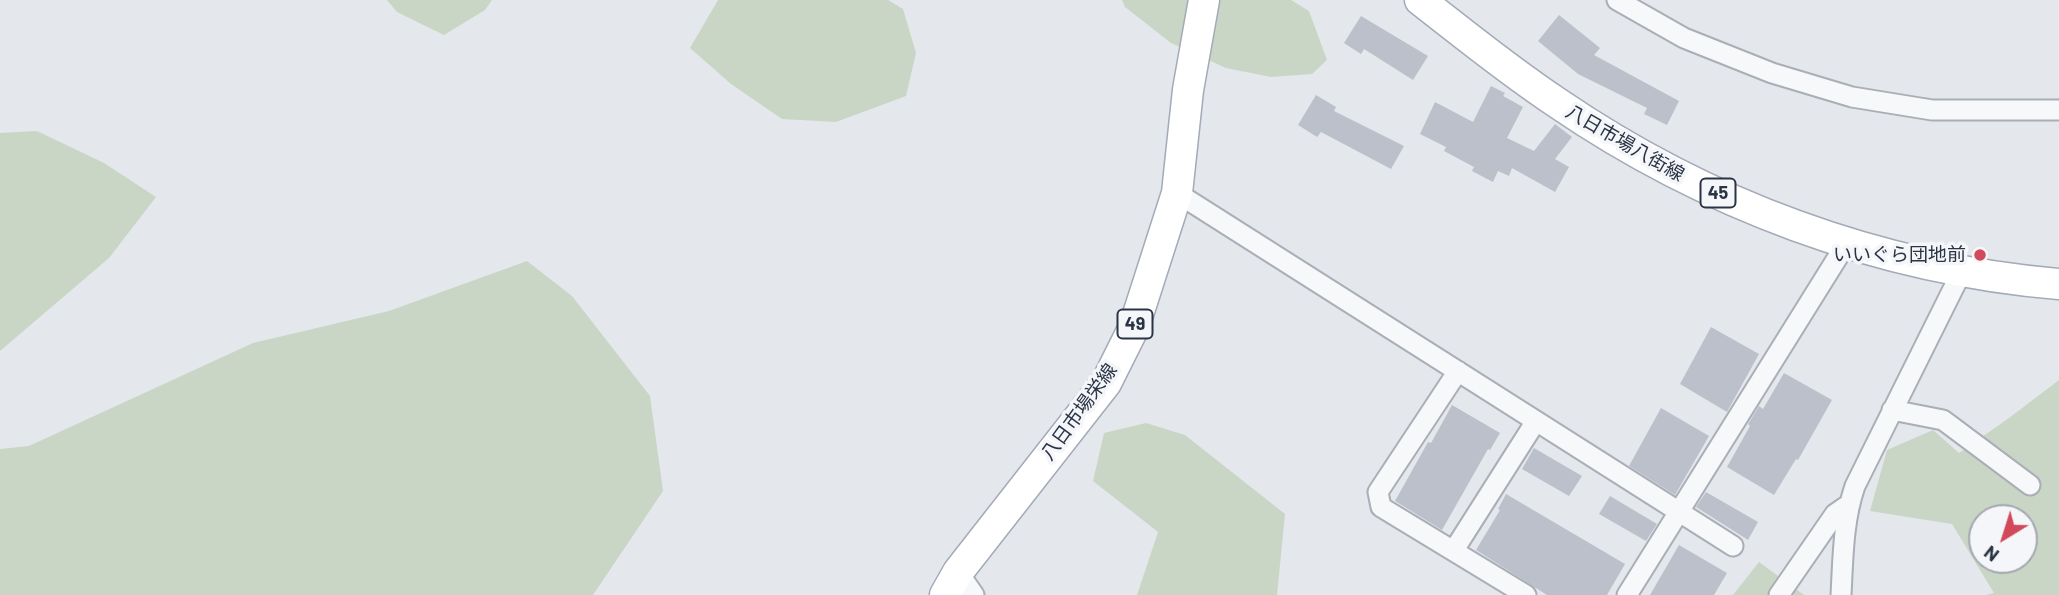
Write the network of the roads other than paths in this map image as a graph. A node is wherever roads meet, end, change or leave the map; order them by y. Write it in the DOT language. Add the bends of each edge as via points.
graph roads {
  1 [pos="1204,0"];
  2 [pos="1420,0"];
  3 [pos="1617,0"];
  4 [pos="2059,110"];
  5 [pos="1177,193"];
  6 [pos="1846,244"];
  7 [pos="1962,271"];
  8 [pos="2059,284"];
  9 [pos="1458,371"];
  10 [pos="1892,410"];
  11 [pos="1536,421"];
  12 [pos="2030,485"];
  13 [pos="1848,505"];
  14 [pos="1679,511"];
  15 [pos="1733,546"];
  16 [pos="1454,550"];
  17 [pos="959,587"];
  18 [pos="1526,595"];
  19 [pos="1627,595"];
  20 [pos="1779,595"];
  21 [pos="1841,595"];
  1 -- 5 [label="main road, 八日市場栄線 / 49"];
  2 -- 6 [label="main road, 八日市場八街線 / 45" via="1557,103 1628,147 1762,214"];
  3 -- 4 [label="street" via="1684,38 1772,73 1852,97 1932,110"];
  5 -- 9 [label="street"];
  5 -- 17 [label="main road, 八日市場栄線 / 49" via="1134,327 1106,383"];
  6 -- 7 [label="main road, 八日市場八街線 / 45"];
  6 -- 14 [label="street"];
  7 -- 8 [label="main road, 八日市場八街線 / 45"];
  7 -- 10 [label="street"];
  9 -- 11 [label="street"];
  9 -- 16 [label="street" via="1378,492 1381,507"];
  10 -- 12 [label="street" via="1943,420"];
  10 -- 13 [label="street"];
  11 -- 14 [label="street"];
  11 -- 16 [label="street"];
  13 -- 20 [label="street" via="1835,514"];
  13 -- 21 [label="street"];
  14 -- 15 [label="street"];
  14 -- 19 [label="street"];
  16 -- 18 [label="street"];
}
